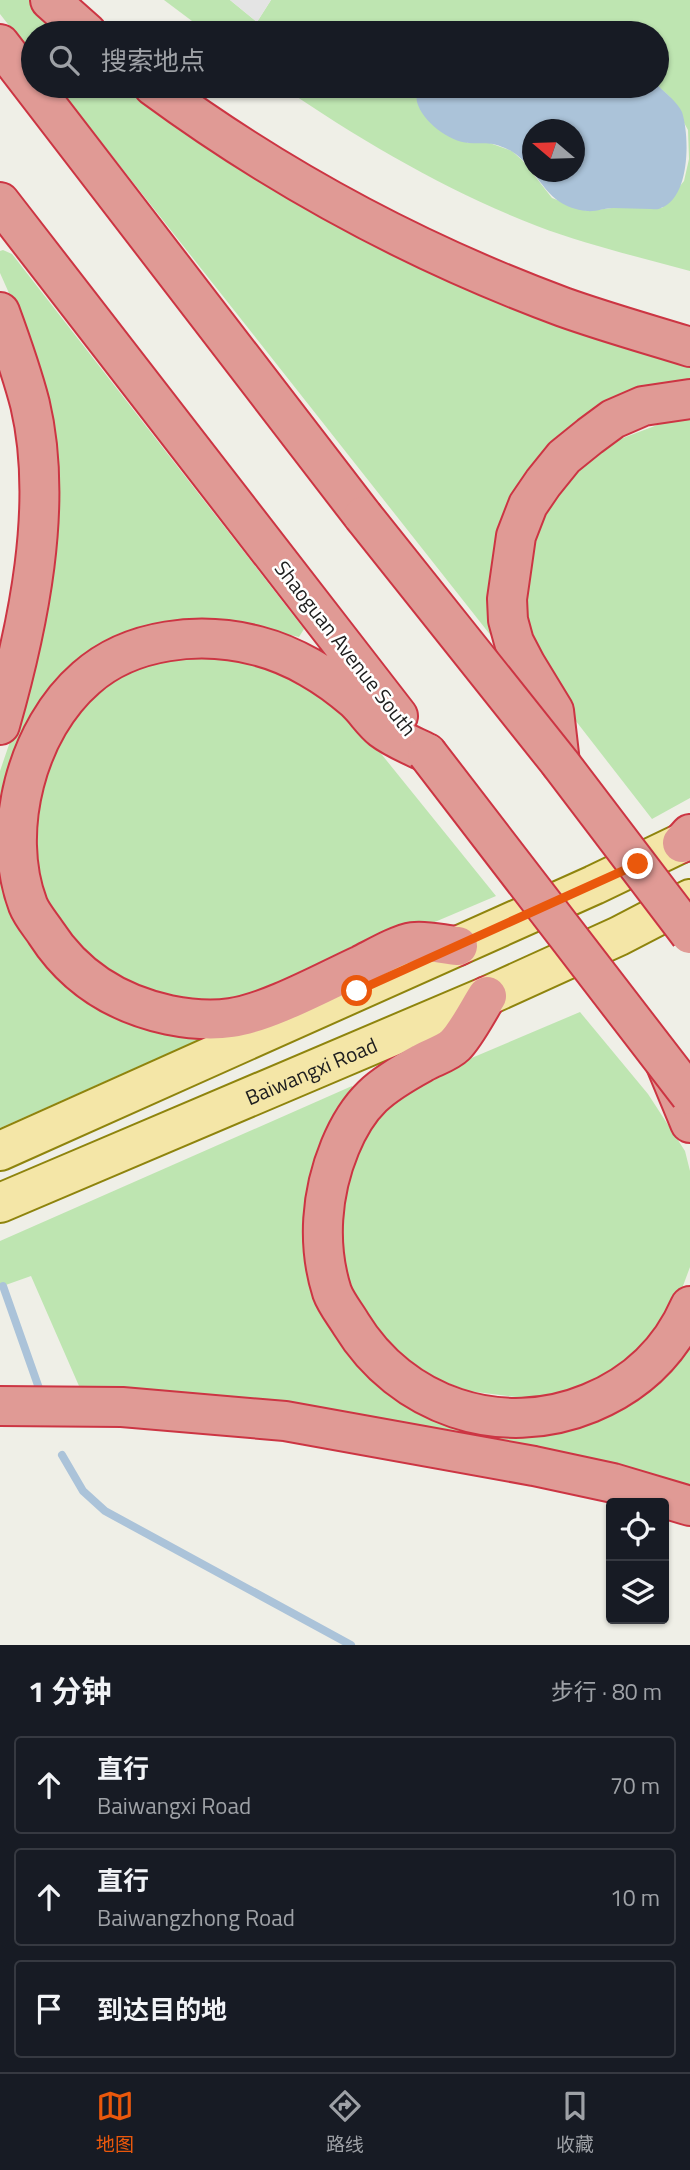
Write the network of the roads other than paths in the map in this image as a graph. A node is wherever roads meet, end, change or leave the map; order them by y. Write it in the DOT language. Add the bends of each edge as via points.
graph roads {
  1 [pos="50,0"];
  2 [pos="74,21"];
  3 [pos="0,44"];
  4 [pos="21,71"];
  5 [pos="42,98"];
  6 [pos="171,98"];
  7 [pos="0,202"];
  8 [pos="0,312"];
  9 [pos="690,347"];
  10 [pos="678,400"];
  11 [pos="0,725"];
  12 [pos="427,753"];
  13 [pos="560,762"];
  14 [pos="687,838"];
  15 [pos="690,899"];
  16 [pos="690,934"];
  17 [pos="458,946"];
  18 [pos="487,996"];
  19 [pos="666,1063"];
  20 [pos="690,1095"];
  21 [pos="690,1123"];
  22 [pos="0,1150"];
  23 [pos="0,1203"];
  24 [pos="690,1306"];
  25 [pos="0,1406"];
  26 [pos="690,1506"];
  1 -- 2 [label="highway"];
  3 -- 4 [label="highway, bridge"];
  5 -- 13 [label="highway, bridge" via="363,516"];
  6 -- 9 [label="highway" via="340,205 433,252 563,307"];
  7 -- 12 [label="highway, Shaoguan Avenue South"];
  8 -- 11 [label="highway" via="30,405 38,470 37,538 28,608"];
  10 -- 13 [label="highway" via="643,406 613,419 564,457 528,505 516,536 508,620 514,642 554,711"];
  12 -- 17 [label="highway" via="382,729 342,689 277,652 204,638 150,646 86,677 38,741 22,782 15,823 18,870 28,905 55,947 81,975 138,1007 194,1020 232,1018 262,1009 413,942"];
  12 -- 19 [label="highway, Shaoguan Avenue South, bridge"];
  13 -- 16 [label="highway, bridge"];
  14 -- 17 [label="main road"];
  15 -- 18 [label="main road, Baiwangxi Road"];
  17 -- 22 [label="main road"];
  18 -- 23 [label="main road, Baiwangxi Road"];
  18 -- 24 [label="highway" via="455,1045 387,1083 363,1105 338,1150 324,1203 322,1234 333,1294 361,1340 403,1382 426,1396 477,1414 510,1419 544,1416 576,1409 638,1377 664,1348"];
  19 -- 20 [label="highway, Shaoguan Avenue South, bridge"];
  19 -- 21 [label="highway, bridge"];
  25 -- 26 [label="highway" via="122,1406 285,1421 534,1466"];
}
